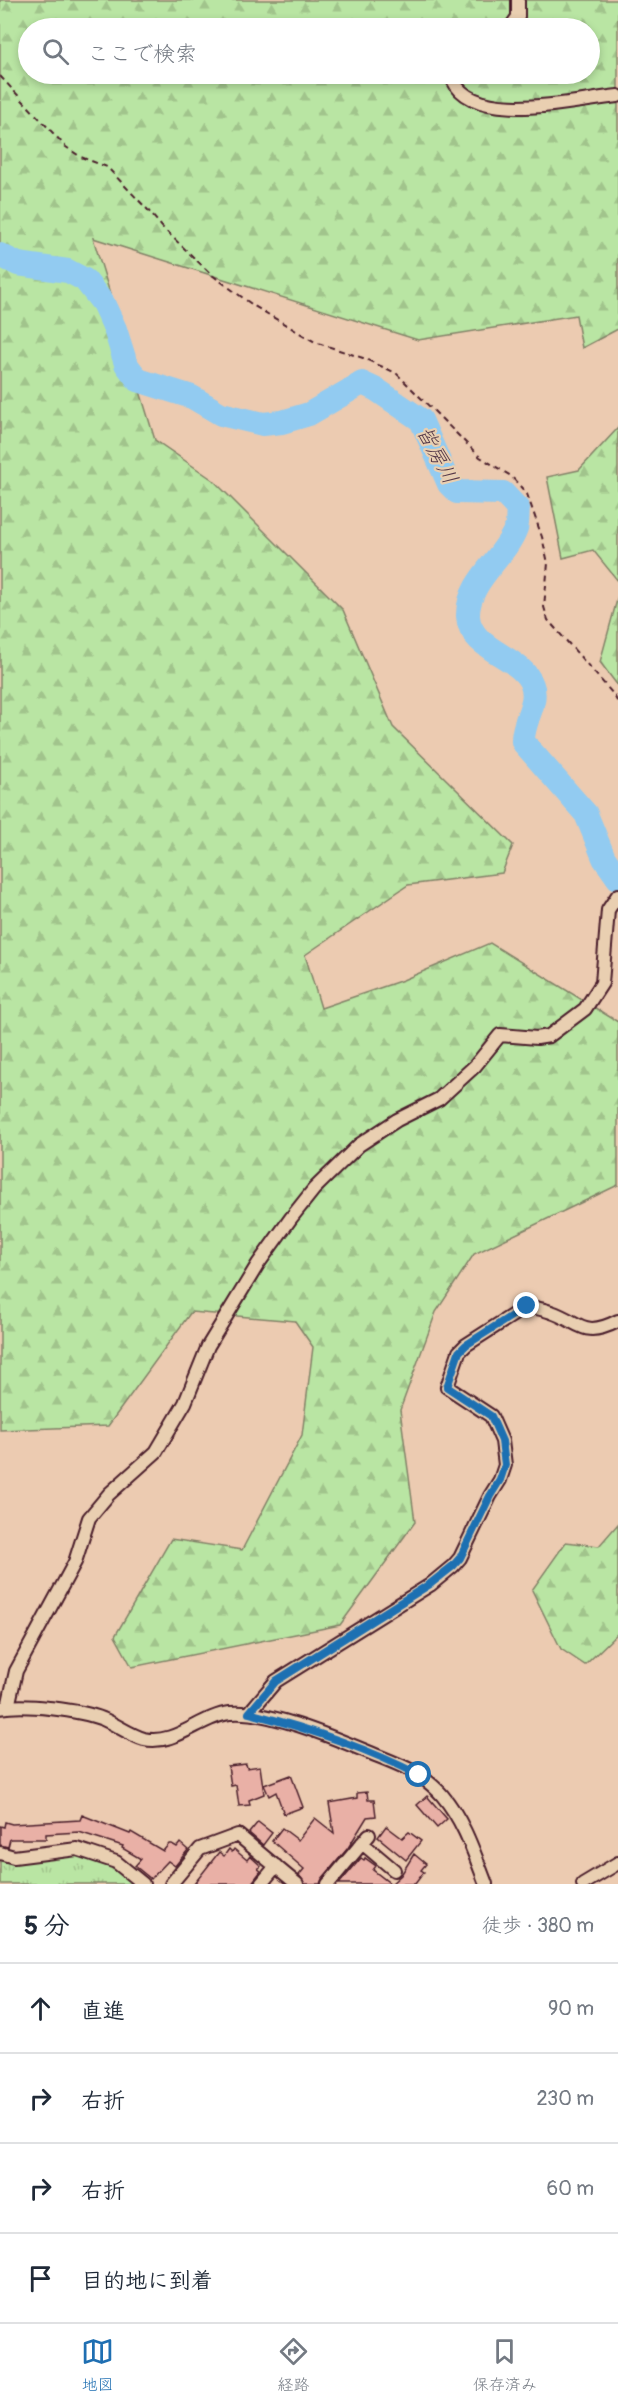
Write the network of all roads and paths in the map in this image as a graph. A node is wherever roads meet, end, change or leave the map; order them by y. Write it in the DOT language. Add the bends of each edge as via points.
graph roads {
  1 [pos="518,0"];
  2 [pos="517,18"];
  3 [pos="0,76"];
  4 [pos="455,84"];
  5 [pos="618,96"];
  6 [pos="618,703"];
  7 [pos="618,895"];
  8 [pos="618,1321"];
  9 [pos="4,1707"];
  10 [pos="249,1713"];
  11 [pos="0,1853"];
  12 [pos="618,1863"];
  13 [pos="276,1866"];
  14 [pos="394,1870"];
  15 [pos="143,1884"];
  16 [pos="171,1884"];
  17 [pos="261,1884"];
  18 [pos="297,1884"];
  19 [pos="328,1884"];
  20 [pos="486,1884"];
  21 [pos="583,1884"];
  1 -- 2 [label="street"];
  3 -- 6 [label="path" via="66,147 107,167 212,274 254,306 315,342 396,373 480,457 511,476 526,494 542,537 548,563 544,607 548,620"];
  4 -- 5 [label="street" via="472,100 499,107"];
  7 -- 9 [label="street" via="608,910 602,983 585,1009 549,1036 500,1035 440,1099 359,1145 291,1218 208,1346 185,1402 156,1452 109,1494 89,1518 75,1562 16,1671"];
  8 -- 10 [label="street" via="584,1330 553,1312 527,1306 459,1352 447,1387 491,1416 502,1441 505,1465 460,1558 430,1584 276,1681"];
  9 -- 10 [label="street" via="52,1709 101,1718 145,1739 181,1733 228,1713"];
  10 -- 20 [label="street" via="344,1742 419,1775 441,1793 455,1813"];
  11 -- 15 [label="street" via="14,1857 77,1849 116,1862"];
  12 -- 21 [label="street"];
  13 -- 16 [label="street" via="238,1835 200,1849"];
  13 -- 17 [label="street"];
  13 -- 18 [label="street"];
  14 -- 19 [label="street" via="365,1839"];
}
